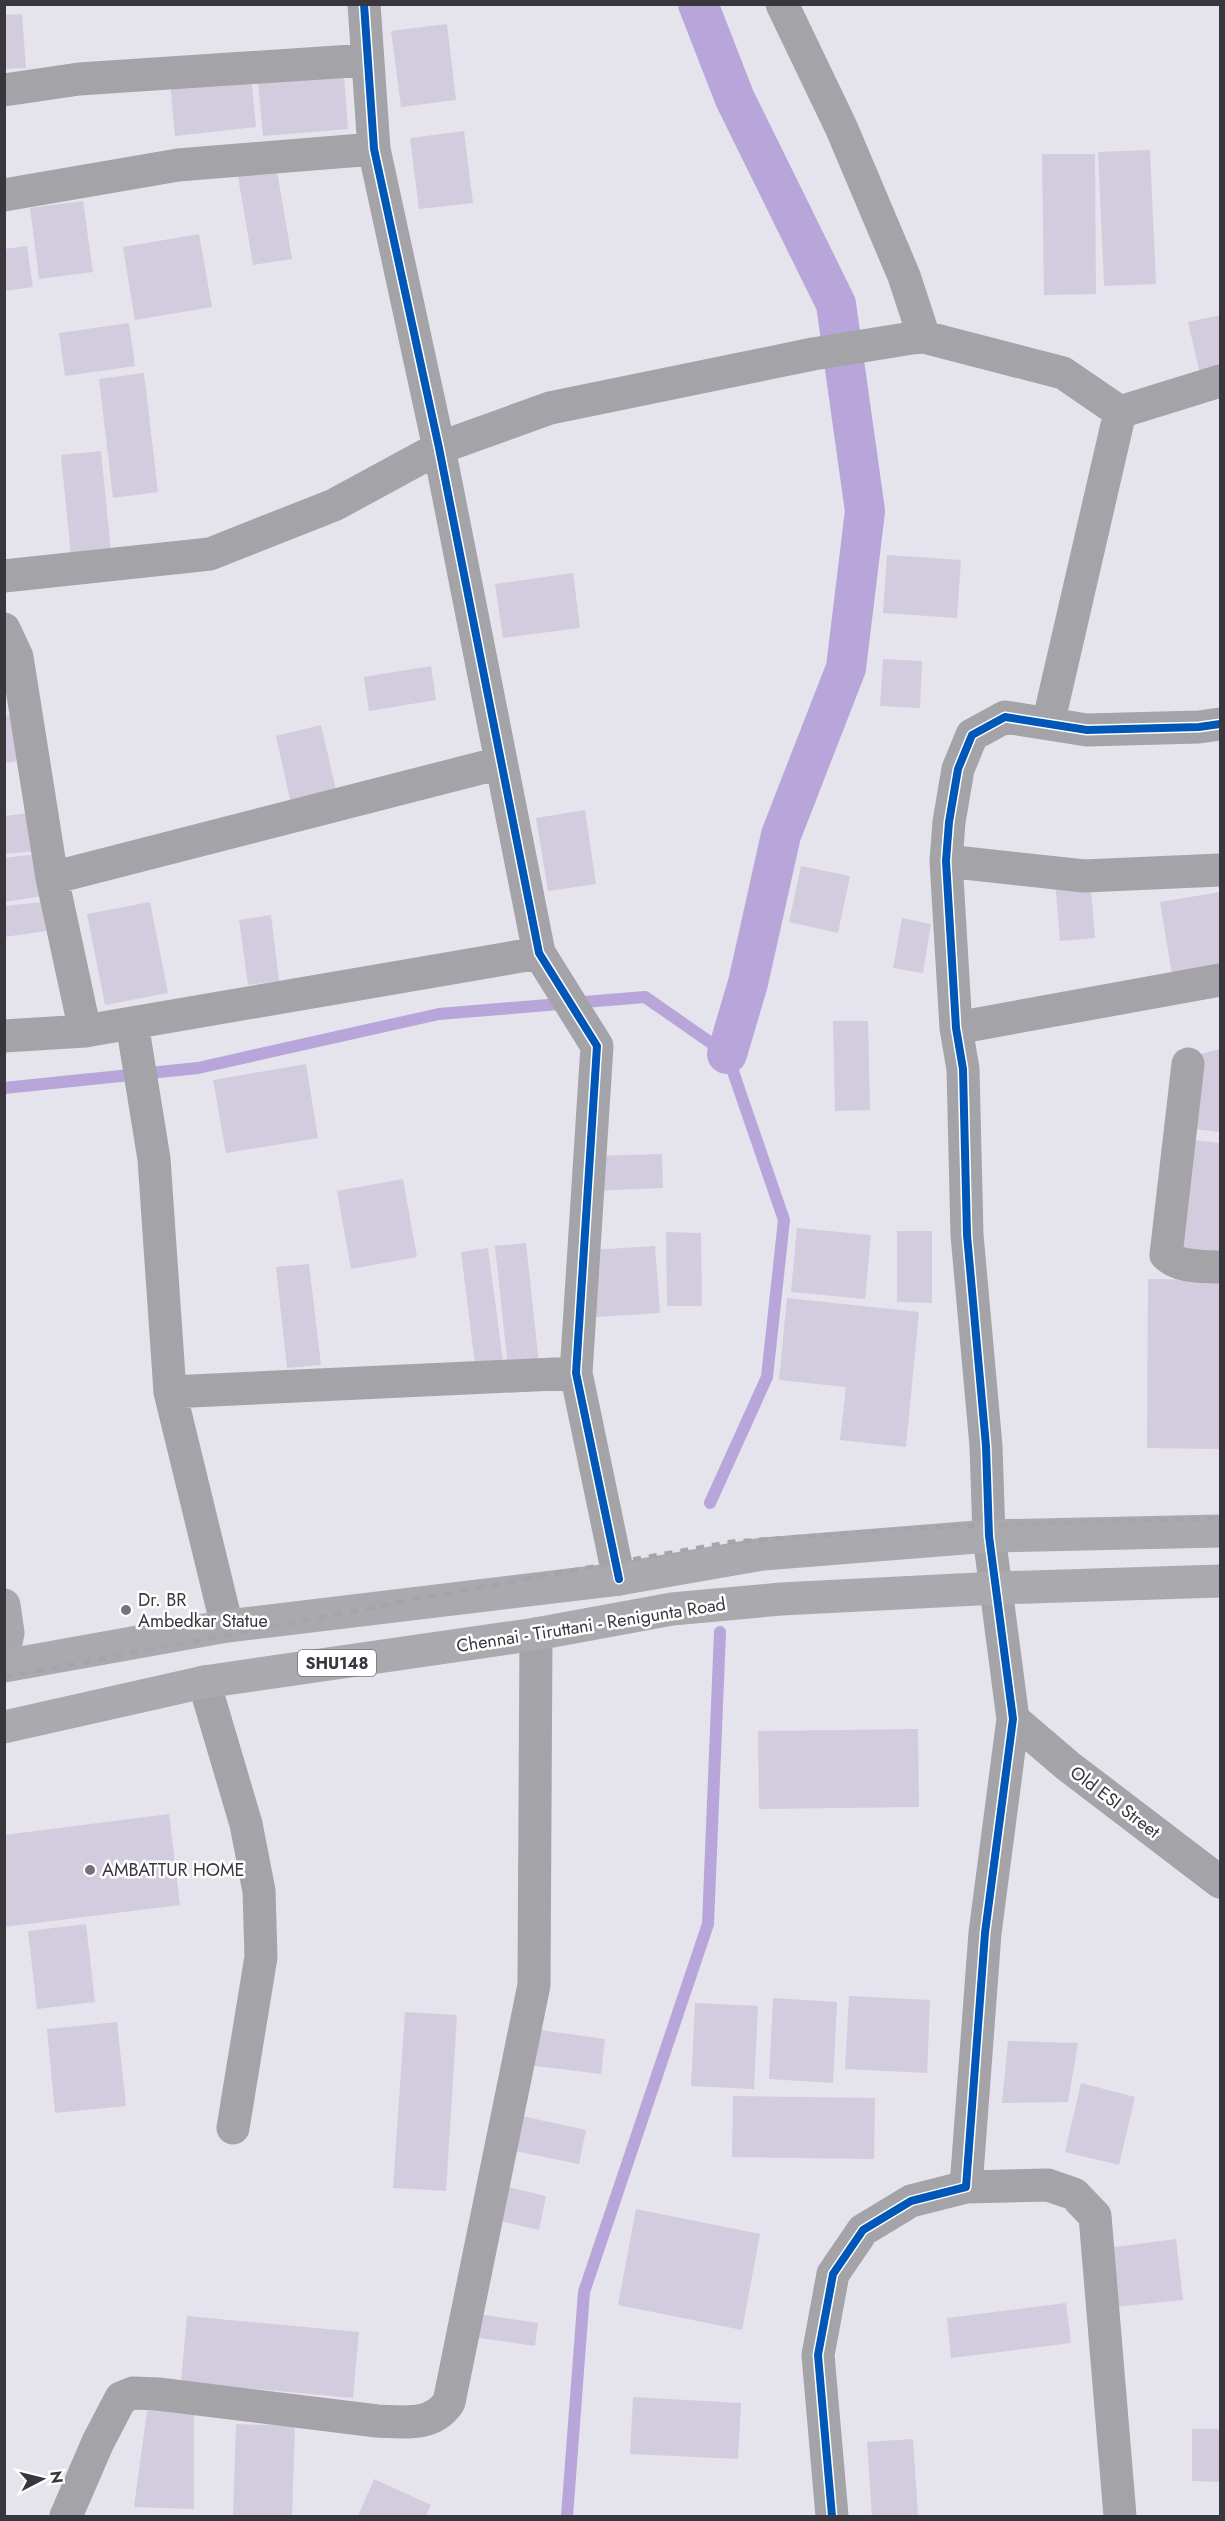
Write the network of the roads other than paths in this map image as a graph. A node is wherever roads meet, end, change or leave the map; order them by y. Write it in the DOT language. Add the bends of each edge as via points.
graph roads {
  1 [pos="364,4"];
  2 [pos="782,4"];
  3 [pos="367,60"];
  4 [pos="4,90"];
  5 [pos="374,148"];
  6 [pos="4,195"];
  7 [pos="918,337"];
  8 [pos="1221,381"];
  9 [pos="1120,412"];
  10 [pos="439,448"];
  11 [pos="4,576"];
  12 [pos="4,629"];
  13 [pos="1048,724"];
  14 [pos="1221,724"];
  15 [pos="500,763"];
  16 [pos="946,861"];
  17 [pos="1221,870"];
  18 [pos="52,878"];
  19 [pos="539,952"];
  20 [pos="1221,980"];
  21 [pos="132,1023"];
  22 [pos="956,1028"];
  23 [pos="86,1031"];
  24 [pos="4,1036"];
  25 [pos="1188,1064"];
  26 [pos="1221,1267"];
  27 [pos="576,1373"];
  28 [pos="170,1392"];
  29 [pos="1221,1531"];
  30 [pos="989,1536"];
  31 [pos="619,1579"];
  32 [pos="1221,1581"];
  33 [pos="997,1587"];
  34 [pos="4,1605"];
  35 [pos="227,1626"];
  36 [pos="536,1634"];
  37 [pos="4,1653"];
  38 [pos="4,1665"];
  39 [pos="204,1682"];
  40 [pos="1013,1719"];
  41 [pos="4,1727"];
  42 [pos="1221,1882"];
  43 [pos="233,2128"];
  44 [pos="966,2187"];
  45 [pos="66,2517"];
  46 [pos="832,2517"];
  47 [pos="1120,2517"];
  1 -- 3 [label="street"];
  2 -- 7 [label="street" via="841,127 904,276"];
  3 -- 4 [label="street" via="80,79"];
  3 -- 5 [label="street"];
  5 -- 6 [label="street" via="178,165"];
  5 -- 10 [label="street"];
  7 -- 9 [label="street" via="1063,373"];
  7 -- 10 [label="street" via="813,354 550,408"];
  8 -- 9 [label="street"];
  9 -- 13 [label="street"];
  10 -- 11 [label="street" via="334,505 210,554"];
  10 -- 15 [label="street"];
  12 -- 18 [label="street" via="17,657"];
  13 -- 14 [label="street" via="1087,730"];
  13 -- 16 [label="street" via="1005,717 972,735 958,769"];
  15 -- 18 [label="street"];
  15 -- 19 [label="street"];
  16 -- 17 [label="street" via="1084,876"];
  16 -- 22 [label="street"];
  18 -- 23 [label="street"];
  19 -- 21 [label="street"];
  19 -- 27 [label="street" via="597,1046"];
  20 -- 22 [label="street"];
  21 -- 23 [label="street"];
  21 -- 28 [label="street" via="154,1159"];
  22 -- 30 [label="street" via="963,1069 967,1235 987,1446"];
  23 -- 24 [label="street"];
  25 -- 26 [label="street" via="1166,1255 1185,1264"];
  27 -- 28 [label="street"];
  27 -- 31 [label="street"];
  28 -- 35 [label="street"];
  29 -- 30 [label="highway"];
  30 -- 31 [label="highway" via="763,1554"];
  30 -- 33 [label="street"];
  31 -- 35 [label="highway"];
  32 -- 33 [label="highway, Chennai - Tiruttani - Renigunta Road / SHU148"];
  33 -- 36 [label="highway, Chennai - Tiruttani - Renigunta Road / SHU148" via="672,1609"];
  33 -- 40 [label="street"];
  34 -- 37 [label="main road" via="8,1633"];
  35 -- 38 [label="highway"];
  36 -- 39 [label="highway, Chennai - Tiruttani - Renigunta Road / SHU148"];
  36 -- 45 [label="street" via="534,1985 449,2403 443,2412 424,2421 406,2422 134,2393 121,2398"];
  39 -- 41 [label="highway, Chennai - Tiruttani - Renigunta Road / SHU148"];
  39 -- 43 [label="street" via="246,1824 259,1891 261,1957"];
  40 -- 42 [label="street, Old ESI Street" via="1068,1766"];
  40 -- 44 [label="street" via="985,1933"];
  44 -- 46 [label="street" via="912,2201 863,2230 833,2274 818,2355"];
  44 -- 47 [label="street" via="1048,2185 1074,2194 1095,2216"];
}
